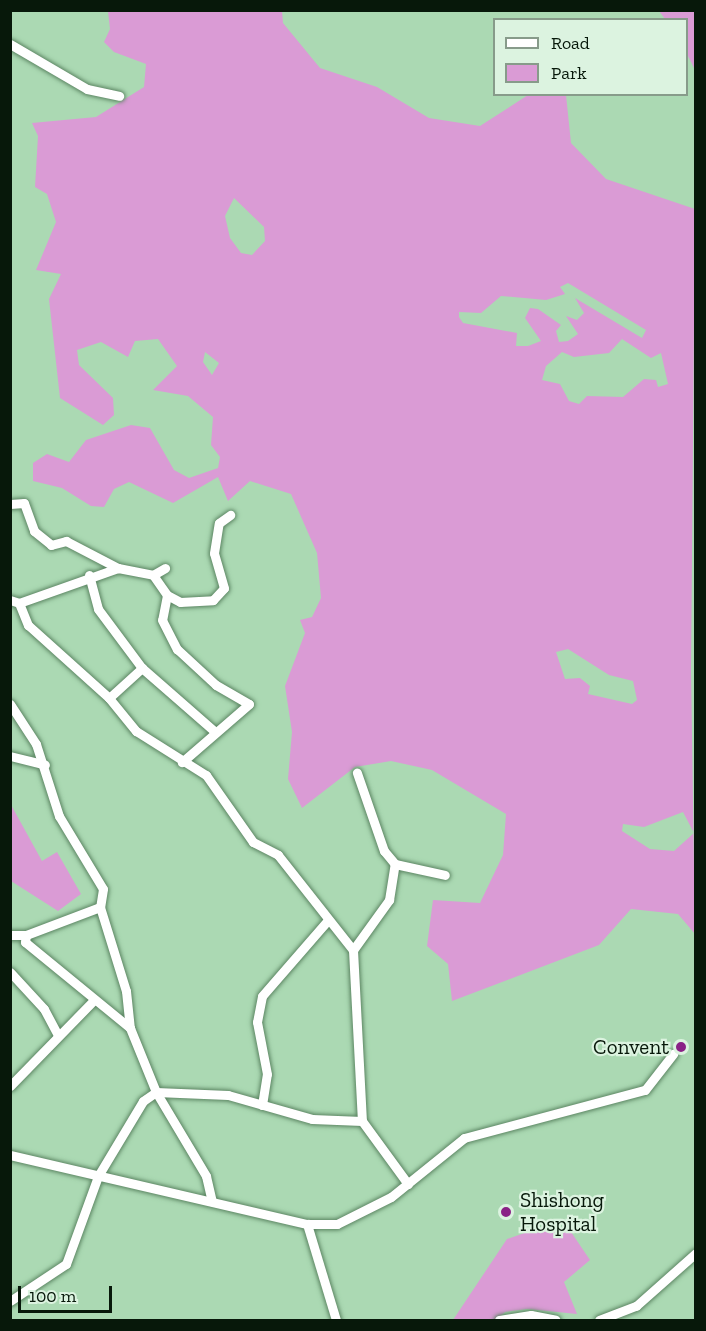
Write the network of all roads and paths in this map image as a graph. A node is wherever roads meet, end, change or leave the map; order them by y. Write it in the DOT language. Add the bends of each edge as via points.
graph roads {
  1 [pos="10,44"];
  2 [pos="120,96"];
  3 [pos="10,504"];
  4 [pos="230,514"];
  5 [pos="118,568"];
  6 [pos="165,568"];
  7 [pos="89,575"];
  8 [pos="153,575"];
  9 [pos="167,595"];
  10 [pos="15,602"];
  11 [pos="142,668"];
  12 [pos="109,698"];
  13 [pos="10,704"];
  14 [pos="214,731"];
  15 [pos="10,756"];
  16 [pos="182,762"];
  17 [pos="45,765"];
  18 [pos="357,773"];
  19 [pos="395,864"];
  20 [pos="445,875"];
  21 [pos="100,907"];
  22 [pos="328,920"];
  23 [pos="10,935"];
  24 [pos="26,935"];
  25 [pos="353,950"];
  26 [pos="10,972"];
  27 [pos="94,1000"];
  28 [pos="130,1028"];
  29 [pos="58,1035"];
  30 [pos="674,1054"];
  31 [pos="10,1086"];
  32 [pos="156,1092"];
  33 [pos="262,1105"];
  34 [pos="362,1121"];
  35 [pos="10,1155"];
  36 [pos="98,1176"];
  37 [pos="408,1184"];
  38 [pos="212,1201"];
  39 [pos="308,1224"];
  40 [pos="696,1253"];
  41 [pos="10,1301"];
  42 [pos="624,1317"];
  43 [pos="336,1320"];
  44 [pos="499,1320"];
  45 [pos="556,1320"];
  46 [pos="599,1320"];
  1 -- 2 [label="street" via="87,89"];
  3 -- 5 [label="street" via="24,503 34,531 51,545 66,541"];
  4 -- 9 [label="street" via="219,522 214,553 221,593 194,605"];
  5 -- 7 [label="street"];
  5 -- 8 [label="street"];
  6 -- 8 [label="street"];
  7 -- 10 [label="street"];
  7 -- 11 [label="street" via="98,609"];
  8 -- 9 [label="street"];
  9 -- 14 [label="street" via="162,620 177,649 216,685 249,704"];
  10 -- 12 [label="street" via="28,624 57,655"];
  11 -- 12 [label="street"];
  11 -- 14 [label="street"];
  12 -- 16 [label="street" via="136,731"];
  13 -- 17 [label="street"];
  14 -- 16 [label="street"];
  15 -- 17 [label="street"];
  16 -- 22 [label="street" via="206,776 253,842 278,855"];
  17 -- 21 [label="street" via="59,816 103,889"];
  18 -- 19 [label="street" via="384,851"];
  19 -- 20 [label="street"];
  19 -- 25 [label="street" via="389,900"];
  21 -- 24 [label="street"];
  21 -- 28 [label="street" via="126,991"];
  22 -- 25 [label="street"];
  22 -- 33 [label="street" via="262,996 257,1022 267,1074"];
  23 -- 24 [label="street"];
  24 -- 27 [label="street" via="25,942 67,971"];
  25 -- 34 [label="street"];
  26 -- 29 [label="street" via="44,1009"];
  27 -- 28 [label="street"];
  27 -- 29 [label="street"];
  28 -- 32 [label="street"];
  29 -- 31 [label="street"];
  30 -- 37 [label="street" via="645,1090 464,1138"];
  32 -- 33 [label="street" via="228,1095"];
  32 -- 36 [label="street" via="143,1101"];
  32 -- 38 [label="street" via="206,1176"];
  33 -- 34 [label="street" via="312,1119"];
  34 -- 37 [label="street"];
  35 -- 36 [label="street"];
  36 -- 38 [label="street"];
  36 -- 41 [label="street" via="66,1264"];
  37 -- 39 [label="street" via="367,1212 337,1224"];
  38 -- 39 [label="street"];
  39 -- 43 [label="street"];
  40 -- 42 [label="street"];
  42 -- 46 [label="street"];
  44 -- 45 [label="street" via="531,1315"];
}
